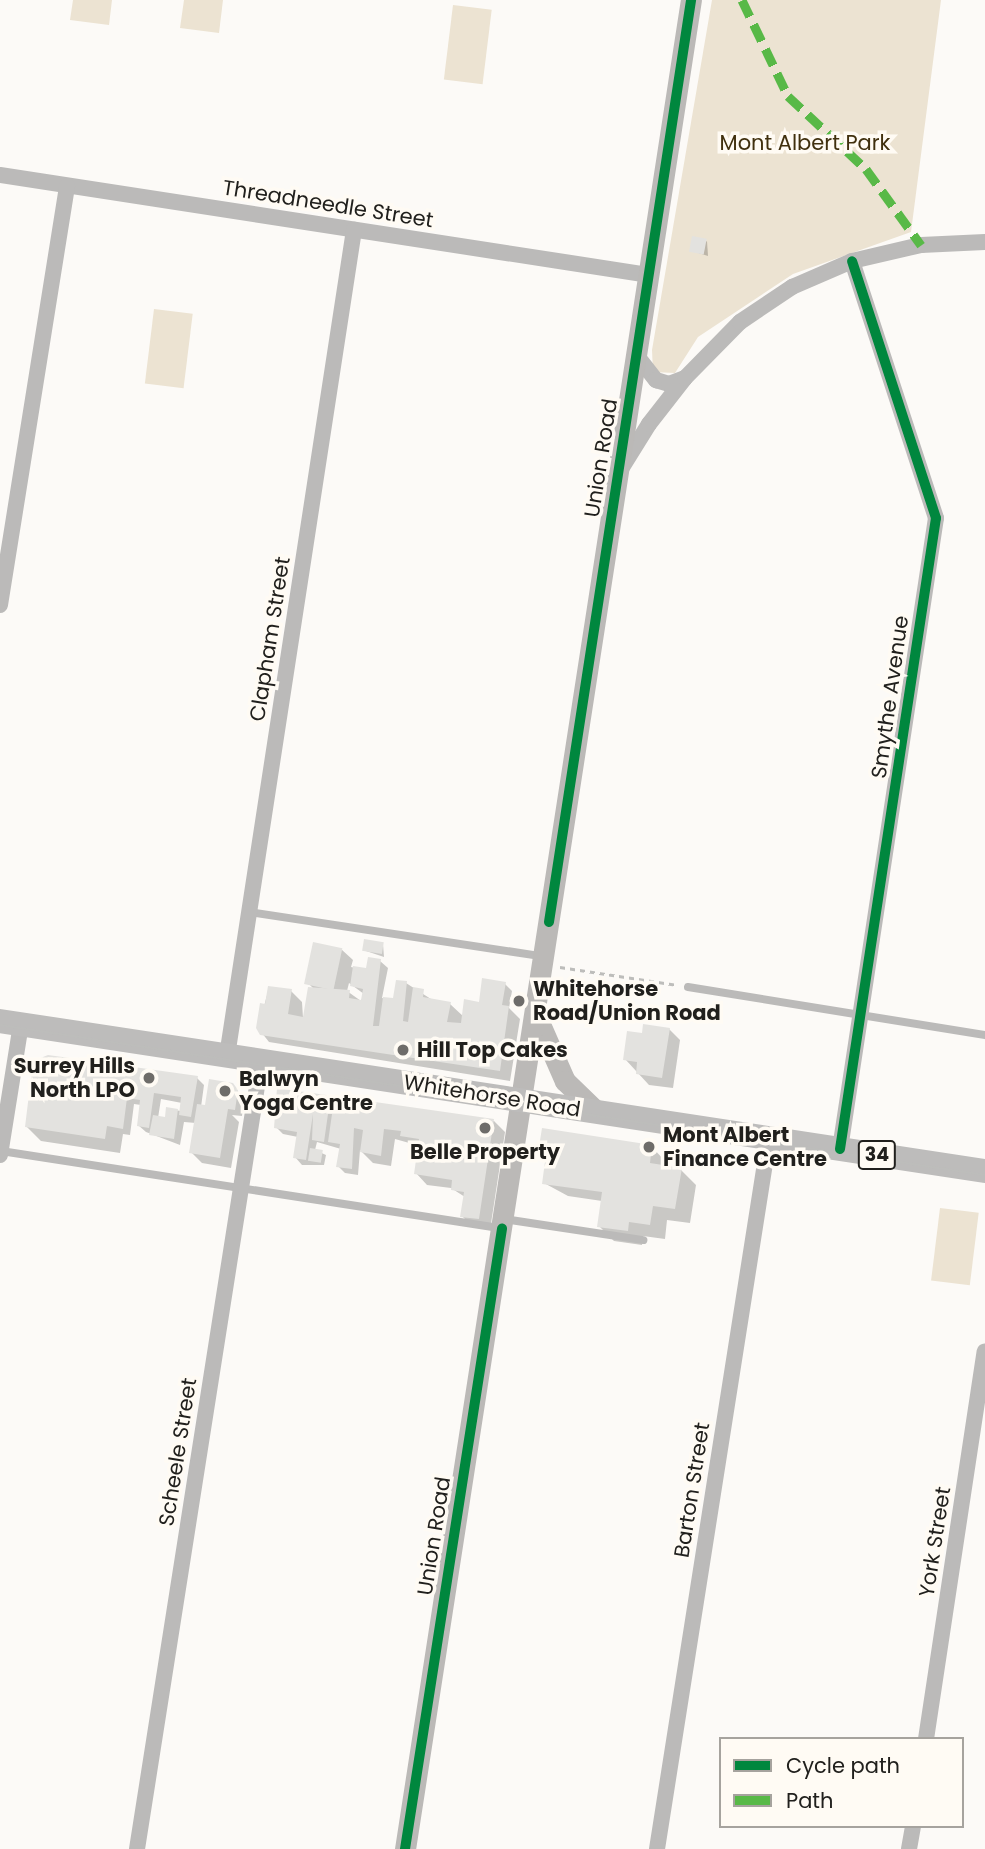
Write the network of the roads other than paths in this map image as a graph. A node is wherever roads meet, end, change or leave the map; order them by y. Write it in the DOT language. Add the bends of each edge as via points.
graph roads {
  1 [pos="691,0"];
  2 [pos="0,175"];
  3 [pos="67,186"];
  4 [pos="354,230"];
  5 [pos="985,242"];
  6 [pos="852,261"];
  7 [pos="649,275"];
  8 [pos="637,356"];
  9 [pos="685,378"];
  10 [pos="616,477"];
  11 [pos="0,606"];
  12 [pos="249,912"];
  13 [pos="543,961"];
  14 [pos="688,987"];
  15 [pos="536,1014"];
  16 [pos="862,1015"];
  17 [pos="10,1023"];
  18 [pos="985,1035"];
  19 [pos="227,1056"];
  20 [pos="261,1061"];
  21 [pos="522,1101"];
  22 [pos="597,1112"];
  23 [pos="769,1138"];
  24 [pos="840,1149"];
  25 [pos="0,1153"];
  26 [pos="985,1171"];
  27 [pos="241,1186"];
  28 [pos="503,1224"];
  29 [pos="642,1240"];
  30 [pos="985,1351"];
  31 [pos="926,1737"];
  32 [pos="912,1828"];
  33 [pos="137,1849"];
  34 [pos="405,1849"];
  35 [pos="657,1849"];
  36 [pos="909,1849"];
  1 -- 7 [label="main road, Union Road"];
  2 -- 3 [label="street, Threadneedle Street"];
  3 -- 4 [label="street, Threadneedle Street"];
  3 -- 11 [label="street"];
  4 -- 7 [label="street, Threadneedle Street"];
  4 -- 12 [label="street, Clapham Street"];
  5 -- 6 [label="street" via="921,245"];
  6 -- 9 [label="street" via="792,287 740,322"];
  6 -- 16 [label="street, Smythe Avenue" via="936,518"];
  7 -- 8 [label="main road, Union Road"];
  8 -- 9 [label="street" via="656,380 669,384"];
  8 -- 10 [label="main road, Union Road"];
  9 -- 10 [label="street"];
  10 -- 13 [label="main road, Union Road"];
  12 -- 13 [label="lane"];
  12 -- 19 [label="street, Clapham Street"];
  13 -- 15 [label="main road, Union Road"];
  14 -- 16 [label="lane"];
  15 -- 21 [label="main road, Union Road"];
  15 -- 22 [label="main road" via="565,1081"];
  16 -- 18 [label="lane"];
  16 -- 24 [label="street, Smythe Avenue"];
  17 -- 19 [label="main road, Whitehorse Road / 34"];
  17 -- 25 [label="street"];
  19 -- 20 [label="main road, Whitehorse Road / 34"];
  20 -- 21 [label="main road, Whitehorse Road / 34"];
  20 -- 27 [label="street, Scheele Street"];
  21 -- 22 [label="main road, Whitehorse Road / 34"];
  21 -- 28 [label="main road, Union Road"];
  22 -- 23 [label="main road, Whitehorse Road / 34"];
  23 -- 24 [label="main road, Whitehorse Road / 34"];
  23 -- 35 [label="street, Barton Street"];
  24 -- 26 [label="main road, Whitehorse Road / 34"];
  25 -- 27 [label="lane"];
  27 -- 28 [label="lane"];
  27 -- 33 [label="street, Scheele Street"];
  28 -- 29 [label="lane"];
  28 -- 34 [label="main road, Union Road"];
  30 -- 31 [label="street, York Street"];
  32 -- 36 [label="street"];
}
